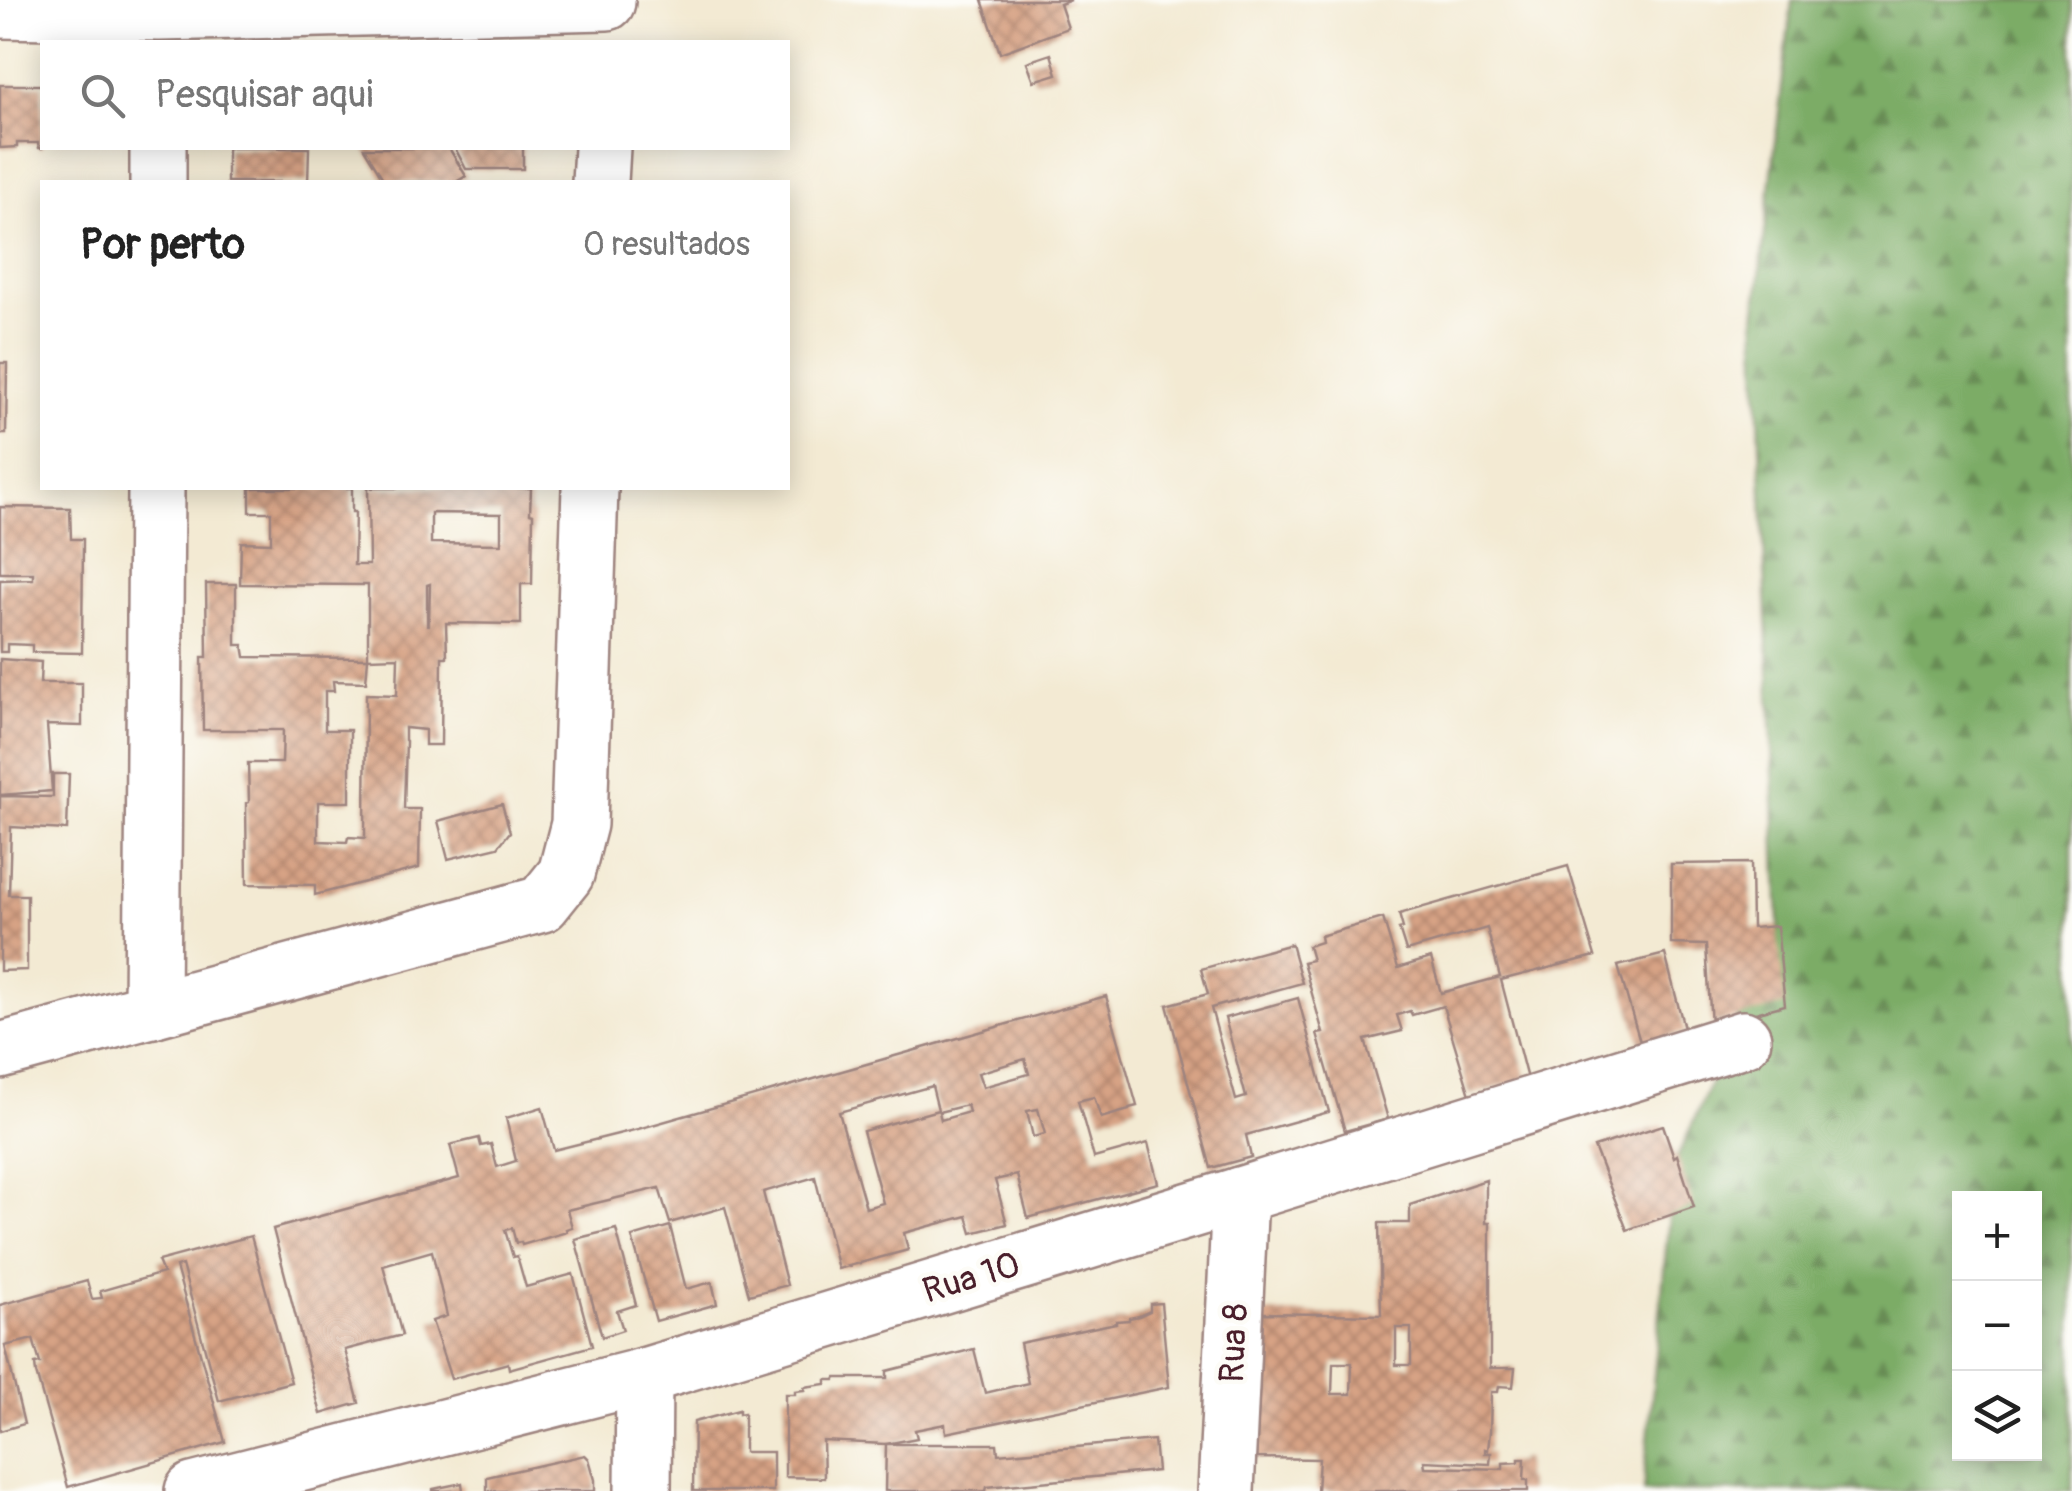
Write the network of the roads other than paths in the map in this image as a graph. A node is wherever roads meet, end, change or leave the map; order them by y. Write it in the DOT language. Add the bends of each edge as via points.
graph roads {
  1 [pos="0,10"];
  2 [pos="606,15"];
  3 [pos="159,18"];
  4 [pos="158,150"];
  5 [pos="602,150"];
  6 [pos="158,180"];
  7 [pos="600,180"];
  8 [pos="156,490"];
  9 [pos="590,490"];
  10 [pos="152,1010"];
  11 [pos="1742,1038"];
  12 [pos="0,1051"];
  13 [pos="1240,1196"];
  14 [pos="644,1376"];
  15 [pos="192,1491"];
  16 [pos="644,1491"];
  17 [pos="1226,1491"];
  1 -- 3 [label="street"];
  2 -- 3 [label="street"];
  4 -- 6 [label="street"];
  5 -- 7 [label="street"];
  8 -- 10 [label="street"];
  9 -- 10 [label="street" via="578,824 566,874 542,904"];
  10 -- 12 [label="street"];
  11 -- 13 [label="street, Rua 10"];
  13 -- 14 [label="street, Rua 10"];
  13 -- 17 [label="street, Rua 8"];
  14 -- 15 [label="street, Rua 10"];
  14 -- 16 [label="street"];
}
